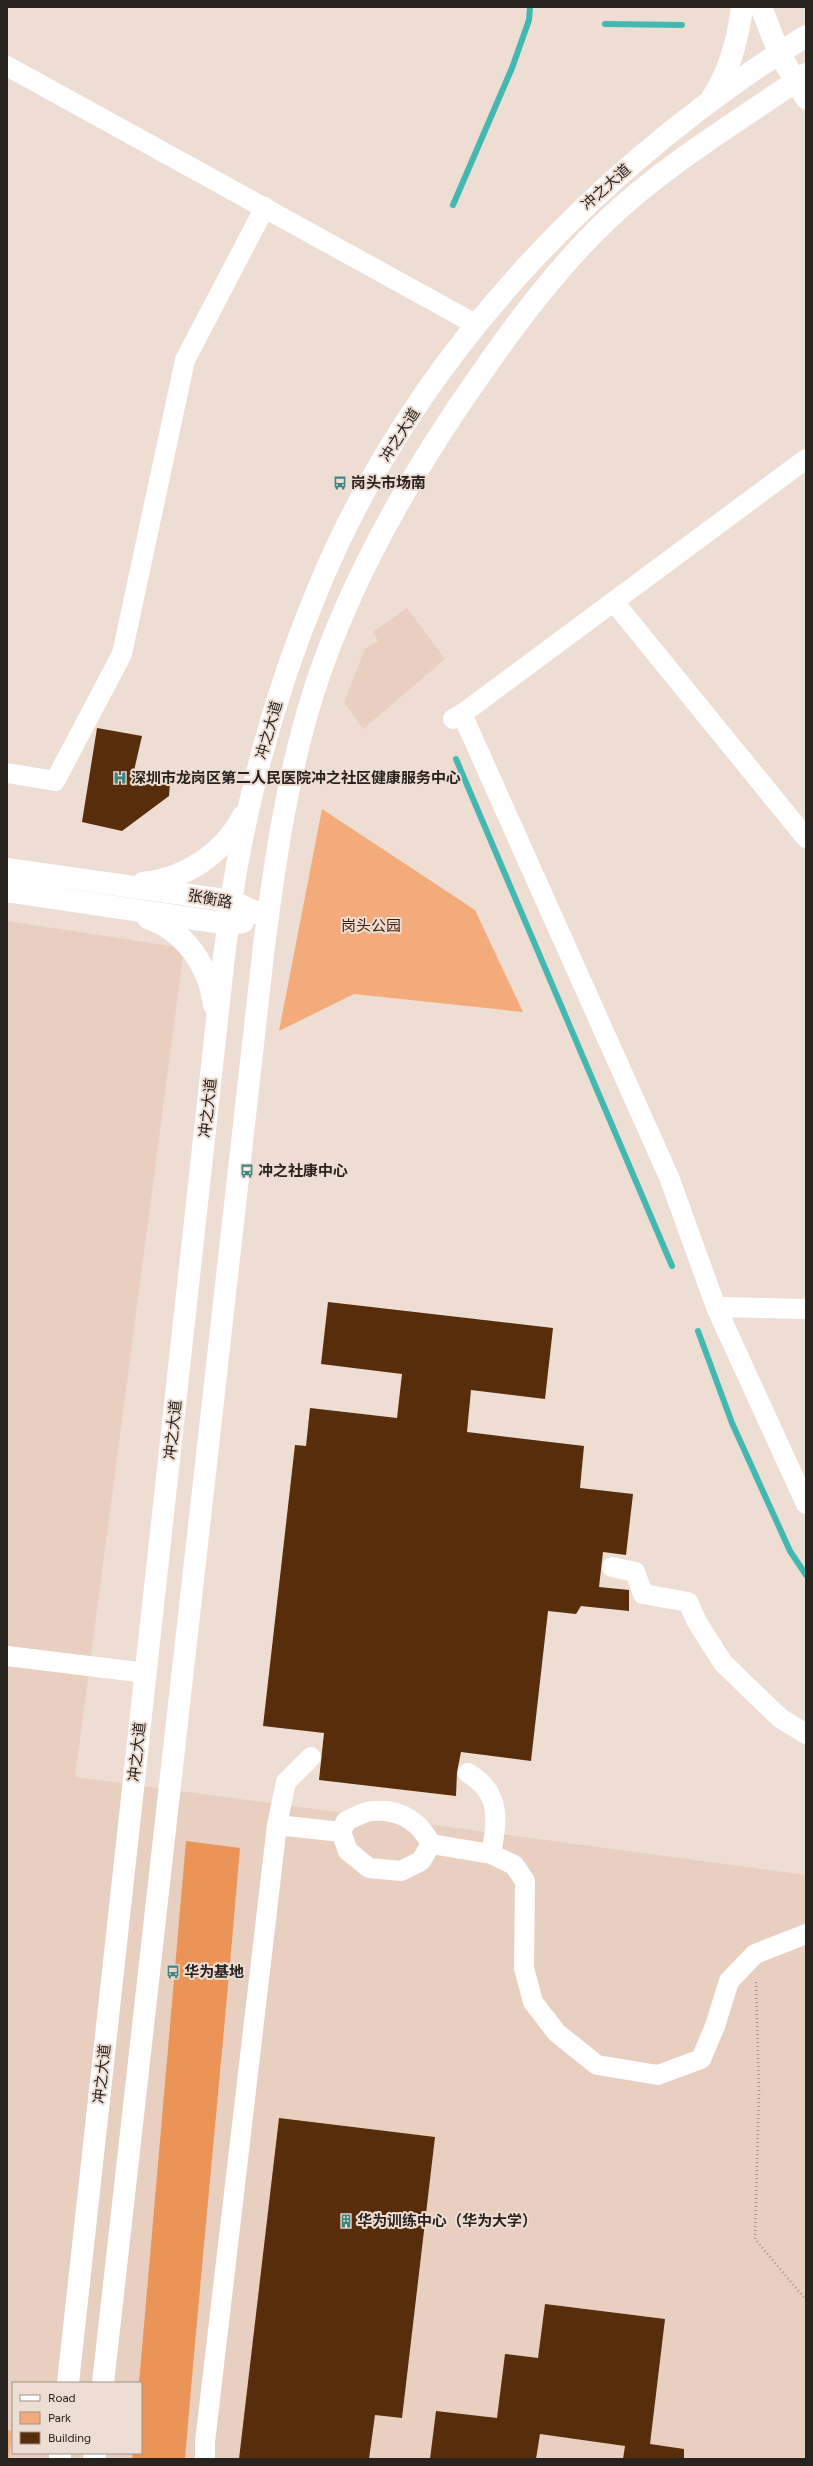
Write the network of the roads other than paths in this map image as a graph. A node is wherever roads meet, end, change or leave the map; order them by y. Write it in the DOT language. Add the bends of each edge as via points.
graph roads {
  1 [pos="742,7"];
  2 [pos="760,7"];
  3 [pos="806,36"];
  4 [pos="779,53"];
  5 [pos="7,66"];
  6 [pos="803,85"];
  7 [pos="709,104"];
  8 [pos="265,207"];
  9 [pos="478,325"];
  10 [pos="806,459"];
  11 [pos="614,602"];
  12 [pos="7,774"];
  13 [pos="250,801"];
  14 [pos="806,838"];
  15 [pos="7,869"];
  16 [pos="122,885"];
  17 [pos="7,891"];
  18 [pos="232,901"];
  19 [pos="120,908"];
  20 [pos="268,918"];
  21 [pos="229,924"];
  22 [pos="217,1027"];
  23 [pos="716,1307"];
  24 [pos="806,1309"];
  25 [pos="806,1504"];
  26 [pos="612,1567"];
  27 [pos="7,1656"];
  28 [pos="146,1673"];
  29 [pos="806,1734"];
  30 [pos="311,1757"];
  31 [pos="468,1773"];
  32 [pos="277,1825"];
  33 [pos="341,1832"];
  34 [pos="431,1844"];
  35 [pos="491,1854"];
  36 [pos="806,1934"];
  37 [pos="68,2382"];
  38 [pos="103,2382"];
  39 [pos="205,2459"];
  1 -- 7 [label="main road" via="732,59 722,83"];
  2 -- 4 [label="main road"];
  3 -- 4 [label="main road, 冲之大道"];
  4 -- 6 [label="main road"];
  4 -- 7 [label="main road, 冲之大道"];
  5 -- 8 [label="street"];
  6 -- 20 [label="main road, 冲之大道" via="668,167 607,220 555,276 508,335 426,455 358,580 314,693 285,806"];
  7 -- 9 [label="main road, 冲之大道" via="615,178 568,222 520,272"];
  8 -- 9 [label="street"];
  8 -- 12 [label="street" via="185,360 122,654 55,780"];
  9 -- 13 [label="main road, 冲之大道" via="409,419 376,472 344,532 318,588 292,656 269,728"];
  10 -- 11 [label="street"];
  11 -- 14 [label="street"];
  11 -- 23 [label="street" via="458,717 669,1177"];
  13 -- 16 [label="main road" via="230,835 208,858 187,872 160,882"];
  13 -- 18 [label="main road, 冲之大道"];
  15 -- 16 [label="main road, 张衡路"];
  16 -- 18 [label="main road, 张衡路"];
  17 -- 19 [label="main road, 张衡路"];
  18 -- 20 [label="main road, 张衡路"];
  18 -- 21 [label="main road, 冲之大道"];
  19 -- 21 [label="main road, 张衡路"];
  19 -- 22 [label="main road" via="173,930 193,950 206,973 213,995"];
  20 -- 21 [label="main road, 张衡路"];
  20 -- 38 [label="main road, 冲之大道"];
  21 -- 22 [label="main road, 冲之大道"];
  22 -- 28 [label="main road, 冲之大道"];
  23 -- 24 [label="street"];
  23 -- 25 [label="street"];
  26 -- 29 [label="street" via="635,1572 643,1594 688,1602 697,1622 723,1663 780,1718"];
  27 -- 28 [label="street"];
  28 -- 37 [label="main road, 冲之大道"];
  30 -- 32 [label="street" via="286,1782"];
  31 -- 35 [label="street" via="480,1780 492,1798 497,1822"];
  32 -- 33 [label="street"];
  32 -- 39 [label="street"];
  33 -- 34 [label="street" via="346,1821 372,1810 405,1815 424,1830"];
  33 -- 34 [label="street" via="348,1851 369,1868 401,1871 421,1862"];
  34 -- 35 [label="street"];
  35 -- 36 [label="street" via="514,1864 525,1881 524,1968 533,2002 557,2033 598,2065 658,2075 701,2059 715,2026 729,1981 755,1954"];
}
